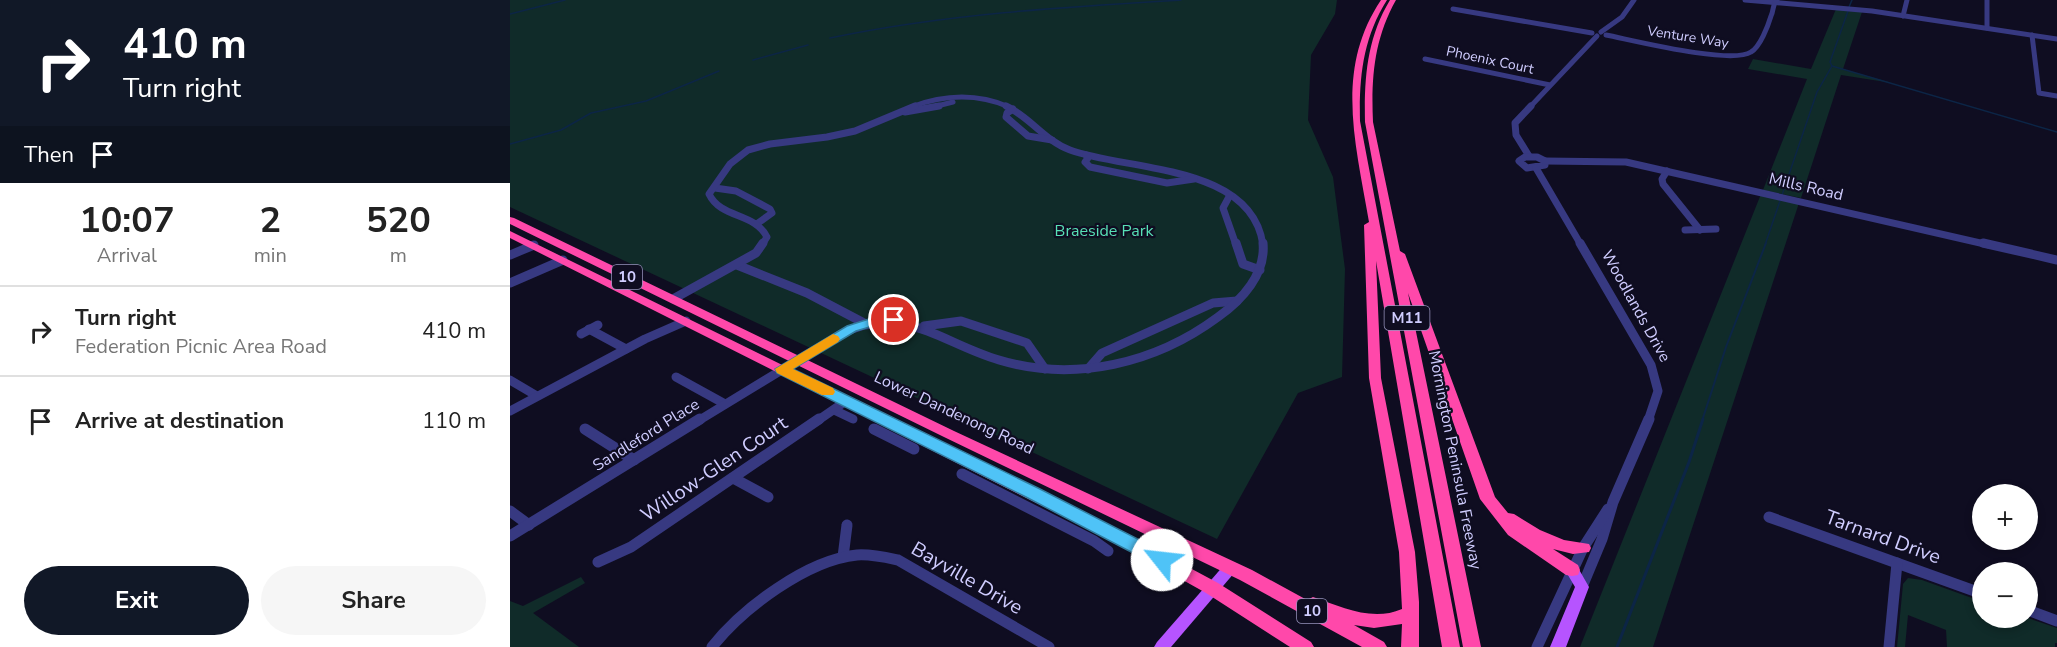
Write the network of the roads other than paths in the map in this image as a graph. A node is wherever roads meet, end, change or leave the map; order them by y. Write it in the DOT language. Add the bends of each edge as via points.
graph roads {
  1 [pos="1635,0"];
  2 [pos="1745,0"];
  3 [pos="1907,0"];
  4 [pos="1987,0"];
  5 [pos="1387,2"];
  6 [pos="1777,3"];
  7 [pos="1453,9"];
  8 [pos="1903,16"];
  9 [pos="1987,28"];
  10 [pos="1599,34"];
  11 [pos="2032,35"];
  12 [pos="2057,39"];
  13 [pos="1425,59"];
  14 [pos="1550,85"];
  15 [pos="2057,96"];
  16 [pos="1013,109"];
  17 [pos="1356,121"];
  18 [pos="1052,140"];
  19 [pos="1529,156"];
  20 [pos="1545,161"];
  21 [pos="1536,168"];
  22 [pos="1667,171"];
  23 [pos="715,188"];
  24 [pos="1230,195"];
  25 [pos="1386,216"];
  26 [pos="510,220"];
  27 [pos="758,223"];
  28 [pos="1716,229"];
  29 [pos="1685,230"];
  30 [pos="1700,230"];
  31 [pos="510,234"];
  32 [pos="510,244"];
  33 [pos="534,245"];
  34 [pos="522,250"];
  35 [pos="510,255"];
  36 [pos="563,260"];
  37 [pos="2057,260"];
  38 [pos="737,265"];
  39 [pos="1260,270"];
  40 [pos="510,283"];
  41 [pos="673,299"];
  42 [pos="1237,301"];
  43 [pos="682,319"];
  44 [pos="866,324"];
  45 [pos="921,327"];
  46 [pos="589,329"];
  47 [pos="626,349"];
  48 [pos="798,360"];
  49 [pos="782,369"];
  50 [pos="1045,369"];
  51 [pos="1088,369"];
  52 [pos="675,377"];
  53 [pos="510,380"];
  54 [pos="537,396"];
  55 [pos="846,401"];
  56 [pos="725,404"];
  57 [pos="834,410"];
  58 [pos="510,411"];
  59 [pos="852,419"];
  60 [pos="585,429"];
  61 [pos="874,429"];
  62 [pos="907,438"];
  63 [pos="914,449"];
  64 [pos="634,460"];
  65 [pos="962,474"];
  66 [pos="978,474"];
  67 [pos="733,478"];
  68 [pos="768,497"];
  69 [pos="1613,502"];
  70 [pos="1492,504"];
  71 [pos="510,511"];
  72 [pos="1769,517"];
  73 [pos="529,525"];
  74 [pos="847,525"];
  75 [pos="510,536"];
  76 [pos="1091,539"];
  77 [pos="1128,542"];
  78 [pos="1583,548"];
  79 [pos="1108,551"];
  80 [pos="843,556"];
  81 [pos="598,562"];
  82 [pos="1897,563"];
  83 [pos="1572,570"];
  84 [pos="1238,572"];
  85 [pos="1582,587"];
  86 [pos="1212,588"];
  87 [pos="1972,590"];
  88 [pos="1410,613"];
  89 [pos="2038,614"];
  90 [pos="2057,621"];
  91 [pos="1471,640"];
  92 [pos="712,647"];
  93 [pos="1049,647"];
  94 [pos="1162,647"];
  95 [pos="1305,647"];
  96 [pos="1378,647"];
  97 [pos="1410,647"];
  98 [pos="1451,647"];
  99 [pos="1537,647"];
  100 [pos="1558,647"];
  101 [pos="1889,647"];
  1 -- 10 [label="street" via="1622,17"];
  2 -- 6 [label="street"];
  3 -- 8 [label="street"];
  4 -- 9 [label="street"];
  5 -- 17 [label="highway, Mornington Peninsula Freeway / M11" via="1375,12 1359,53"];
  5 -- 25 [label="highway, Mornington Peninsula Freeway / M11" via="1370,58 1368,97"];
  6 -- 8 [label="street"];
  6 -- 10 [label="street, Venture Way" via="1753,50 1741,56"];
  7 -- 10 [label="street, Venture Way"];
  8 -- 9 [label="street"];
  9 -- 11 [label="street"];
  10 -- 14 [label="street"];
  11 -- 12 [label="street"];
  11 -- 15 [label="street" via="2039,93"];
  13 -- 14 [label="street, Phoenix Court"];
  14 -- 19 [label="street" via="1515,123 1516,135"];
  16 -- 18 [label="street"];
  16 -- 18 [label="street" via="1006,117 1028,136"];
  16 -- 23 [label="street" via="973,98 930,101 850,132 749,150 724,170"];
  17 -- 88 [label="highway" via="1369,220 1375,378 1407,552"];
  17 -- 98 [label="highway, Mornington Peninsula Freeway / M11"];
  18 -- 24 [label="street" via="1086,155 1174,172"];
  19 -- 20 [label="street, Mills Road"];
  19 -- 21 [label="street, Woodlands Drive" via="1519,162"];
  20 -- 21 [label="street" via="1544,167"];
  20 -- 22 [label="street, Mills Road" via="1604,160"];
  21 -- 69 [label="street, Woodlands Drive" via="1656,378 1655,406"];
  22 -- 30 [label="street" via="1663,184"];
  22 -- 37 [label="street, Mills Road"];
  23 -- 27 [label="street" via="709,194 717,207"];
  23 -- 27 [label="street" via="736,191 770,209 772,213"];
  24 -- 39 [label="street" via="1254,215 1265,252"];
  24 -- 39 [label="street" via="1223,208 1243,264"];
  25 -- 70 [label="highway" via="1479,479"];
  25 -- 91 [label="highway, Mornington Peninsula Freeway / M11"];
  26 -- 41 [label="highway, Lower Dandenong Road / 10"];
  27 -- 38 [label="street" via="767,237 756,253"];
  28 -- 30 [label="street"];
  29 -- 30 [label="street"];
  31 -- 33 [label="highway, 10"];
  32 -- 34 [label="street"];
  33 -- 34 [label="street"];
  33 -- 36 [label="highway, 10"];
  34 -- 35 [label="street"];
  36 -- 40 [label="street"];
  36 -- 43 [label="highway, 10"];
  38 -- 41 [label="street"];
  38 -- 44 [label="street" via="807,293"];
  39 -- 42 [label="street"];
  41 -- 48 [label="highway, Lower Dandenong Road / 10"];
  42 -- 51 [label="street" via="1208,326 1177,343"];
  42 -- 51 [label="street" via="1213,303 1102,353"];
  43 -- 47 [label="street"];
  43 -- 49 [label="highway, 10"];
  44 -- 45 [label="street, Sandleford Place" via="894,320"];
  44 -- 48 [label="street, Sandleford Place"];
  45 -- 50 [label="street" via="997,360"];
  45 -- 50 [label="street" via="961,321 1027,343"];
  46 -- 47 [label="street"];
  47 -- 54 [label="street"];
  48 -- 49 [label="street, Sandleford Place"];
  48 -- 84 [label="highway, Lower Dandenong Road / 10"];
  49 -- 55 [label="highway, 10"];
  49 -- 56 [label="street, Sandleford Place"];
  50 -- 51 [label="street"];
  52 -- 56 [label="street"];
  53 -- 54 [label="street"];
  54 -- 58 [label="street"];
  55 -- 57 [label="street, Willow-Glen Court"];
  55 -- 62 [label="highway, 10"];
  56 -- 64 [label="street, Sandleford Place"];
  57 -- 59 [label="street"];
  57 -- 67 [label="street, Willow-Glen Court"];
  60 -- 64 [label="street"];
  61 -- 62 [label="street"];
  62 -- 63 [label="street"];
  62 -- 66 [label="highway, 10"];
  64 -- 73 [label="street, Sandleford Place"];
  65 -- 66 [label="street"];
  66 -- 76 [label="street"];
  66 -- 77 [label="highway, 10"];
  67 -- 68 [label="street"];
  67 -- 81 [label="street, Willow-Glen Court" via="622,553"];
  69 -- 78 [label="street, Woodlands Drive"];
  69 -- 85 [label="street, Woodlands Drive"];
  70 -- 78 [label="highway" via="1539,536"];
  70 -- 83 [label="highway" via="1522,538"];
  71 -- 73 [label="street"];
  72 -- 82 [label="street, Tarnard Drive"];
  73 -- 75 [label="street, Sandleford Place"];
  74 -- 80 [label="street"];
  76 -- 77 [label="street"];
  76 -- 79 [label="street"];
  77 -- 86 [label="highway, 10"];
  78 -- 83 [label="street, Woodlands Drive"];
  80 -- 92 [label="street, Bayville Drive" via="787,582 733,624"];
  80 -- 93 [label="street, Bayville Drive" via="898,560"];
  82 -- 87 [label="street, Tarnard Drive"];
  82 -- 101 [label="street"];
  83 -- 85 [label="main road"];
  83 -- 99 [label="street, Woodlands Drive"];
  84 -- 86 [label="main road"];
  84 -- 88 [label="highway" via="1353,618 1385,620"];
  84 -- 96 [label="highway, Lower Dandenong Road / 10"];
  85 -- 100 [label="main road, Woodlands Drive"];
  86 -- 94 [label="main road"];
  86 -- 95 [label="highway, 10"];
  88 -- 97 [label="highway"];
  89 -- 90 [label="street"];
}
